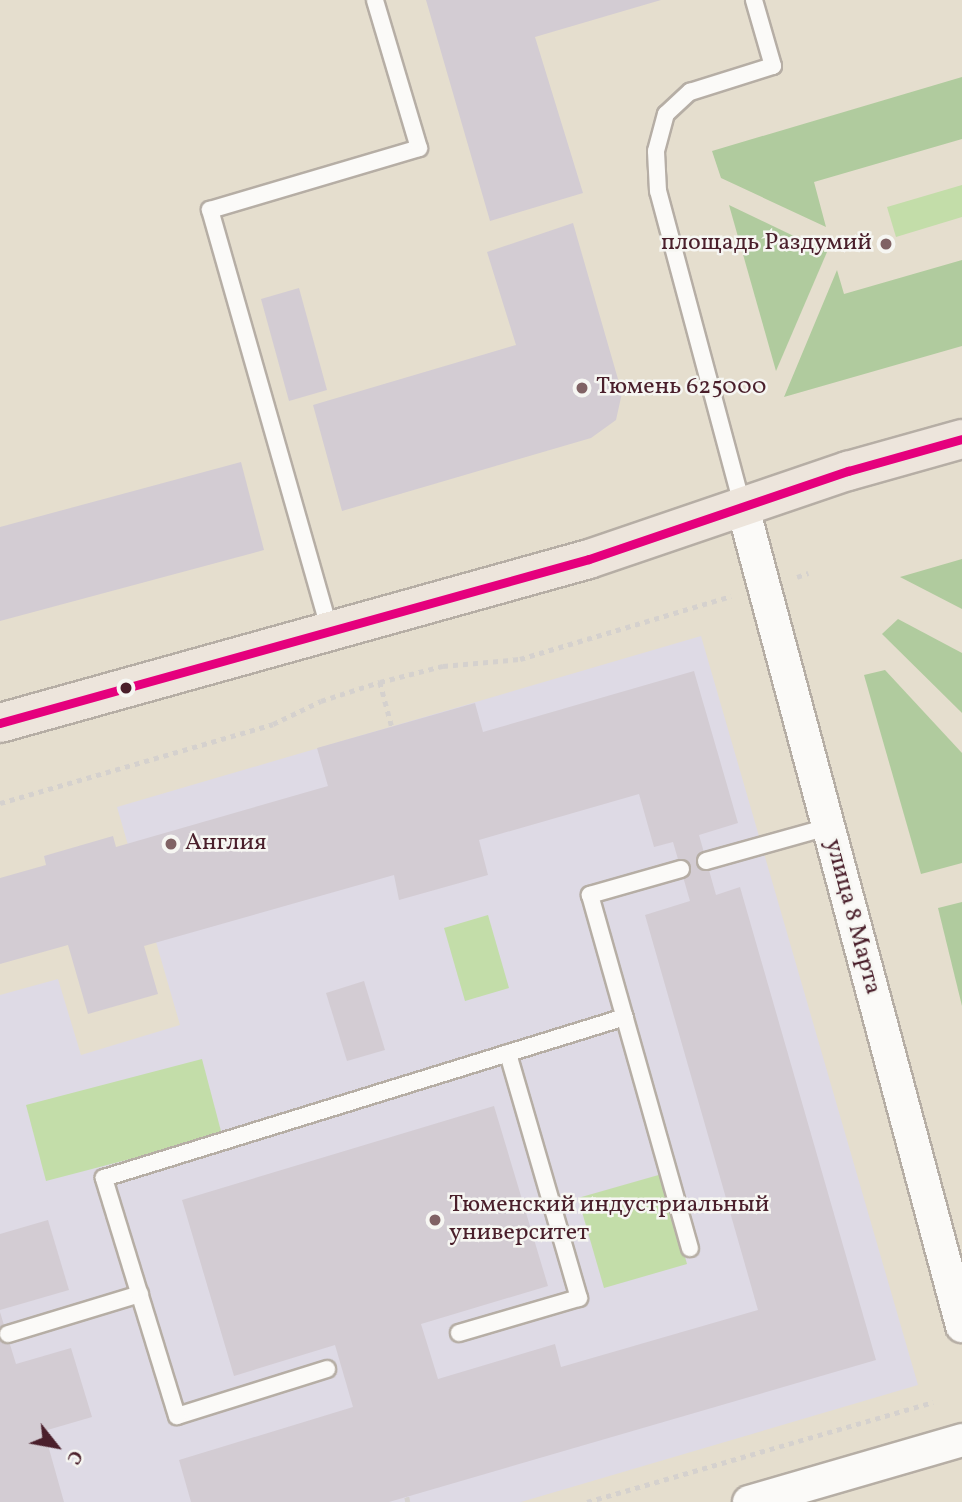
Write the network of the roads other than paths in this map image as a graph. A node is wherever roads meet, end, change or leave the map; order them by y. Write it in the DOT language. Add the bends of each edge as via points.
graph roads {
  1 [pos="375,0"];
  2 [pos="754,0"];
  3 [pos="962,439"];
  4 [pos="743,508"];
  5 [pos="330,631"];
  6 [pos="0,723"];
  7 [pos="828,827"];
  8 [pos="706,862"];
  9 [pos="681,869"];
  10 [pos="625,1017"];
  11 [pos="508,1053"];
  12 [pos="690,1248"];
  13 [pos="140,1294"];
  14 [pos="962,1326"];
  15 [pos="459,1333"];
  16 [pos="8,1334"];
  17 [pos="327,1369"];
  18 [pos="962,1440"];
  19 [pos="749,1502"];
  1 -- 5 [label="lane" via="419,148 210,210"];
  2 -- 4 [label="lane" via="773,66 690,92 666,114 656,151 658,191"];
  3 -- 4 [label="main road" via="848,471"];
  4 -- 5 [label="main road" via="589,559"];
  4 -- 7 [label="street, улица 8 Марта"];
  5 -- 6 [label="main road"];
  7 -- 8 [label="lane"];
  7 -- 14 [label="street, улица 8 Марта"];
  9 -- 10 [label="lane" via="590,895"];
  10 -- 11 [label="lane"];
  10 -- 12 [label="lane"];
  11 -- 13 [label="lane" via="104,1178"];
  11 -- 15 [label="lane" via="579,1298"];
  13 -- 16 [label="lane"];
  13 -- 17 [label="lane" via="177,1416"];
  18 -- 19 [label="street"];
}
